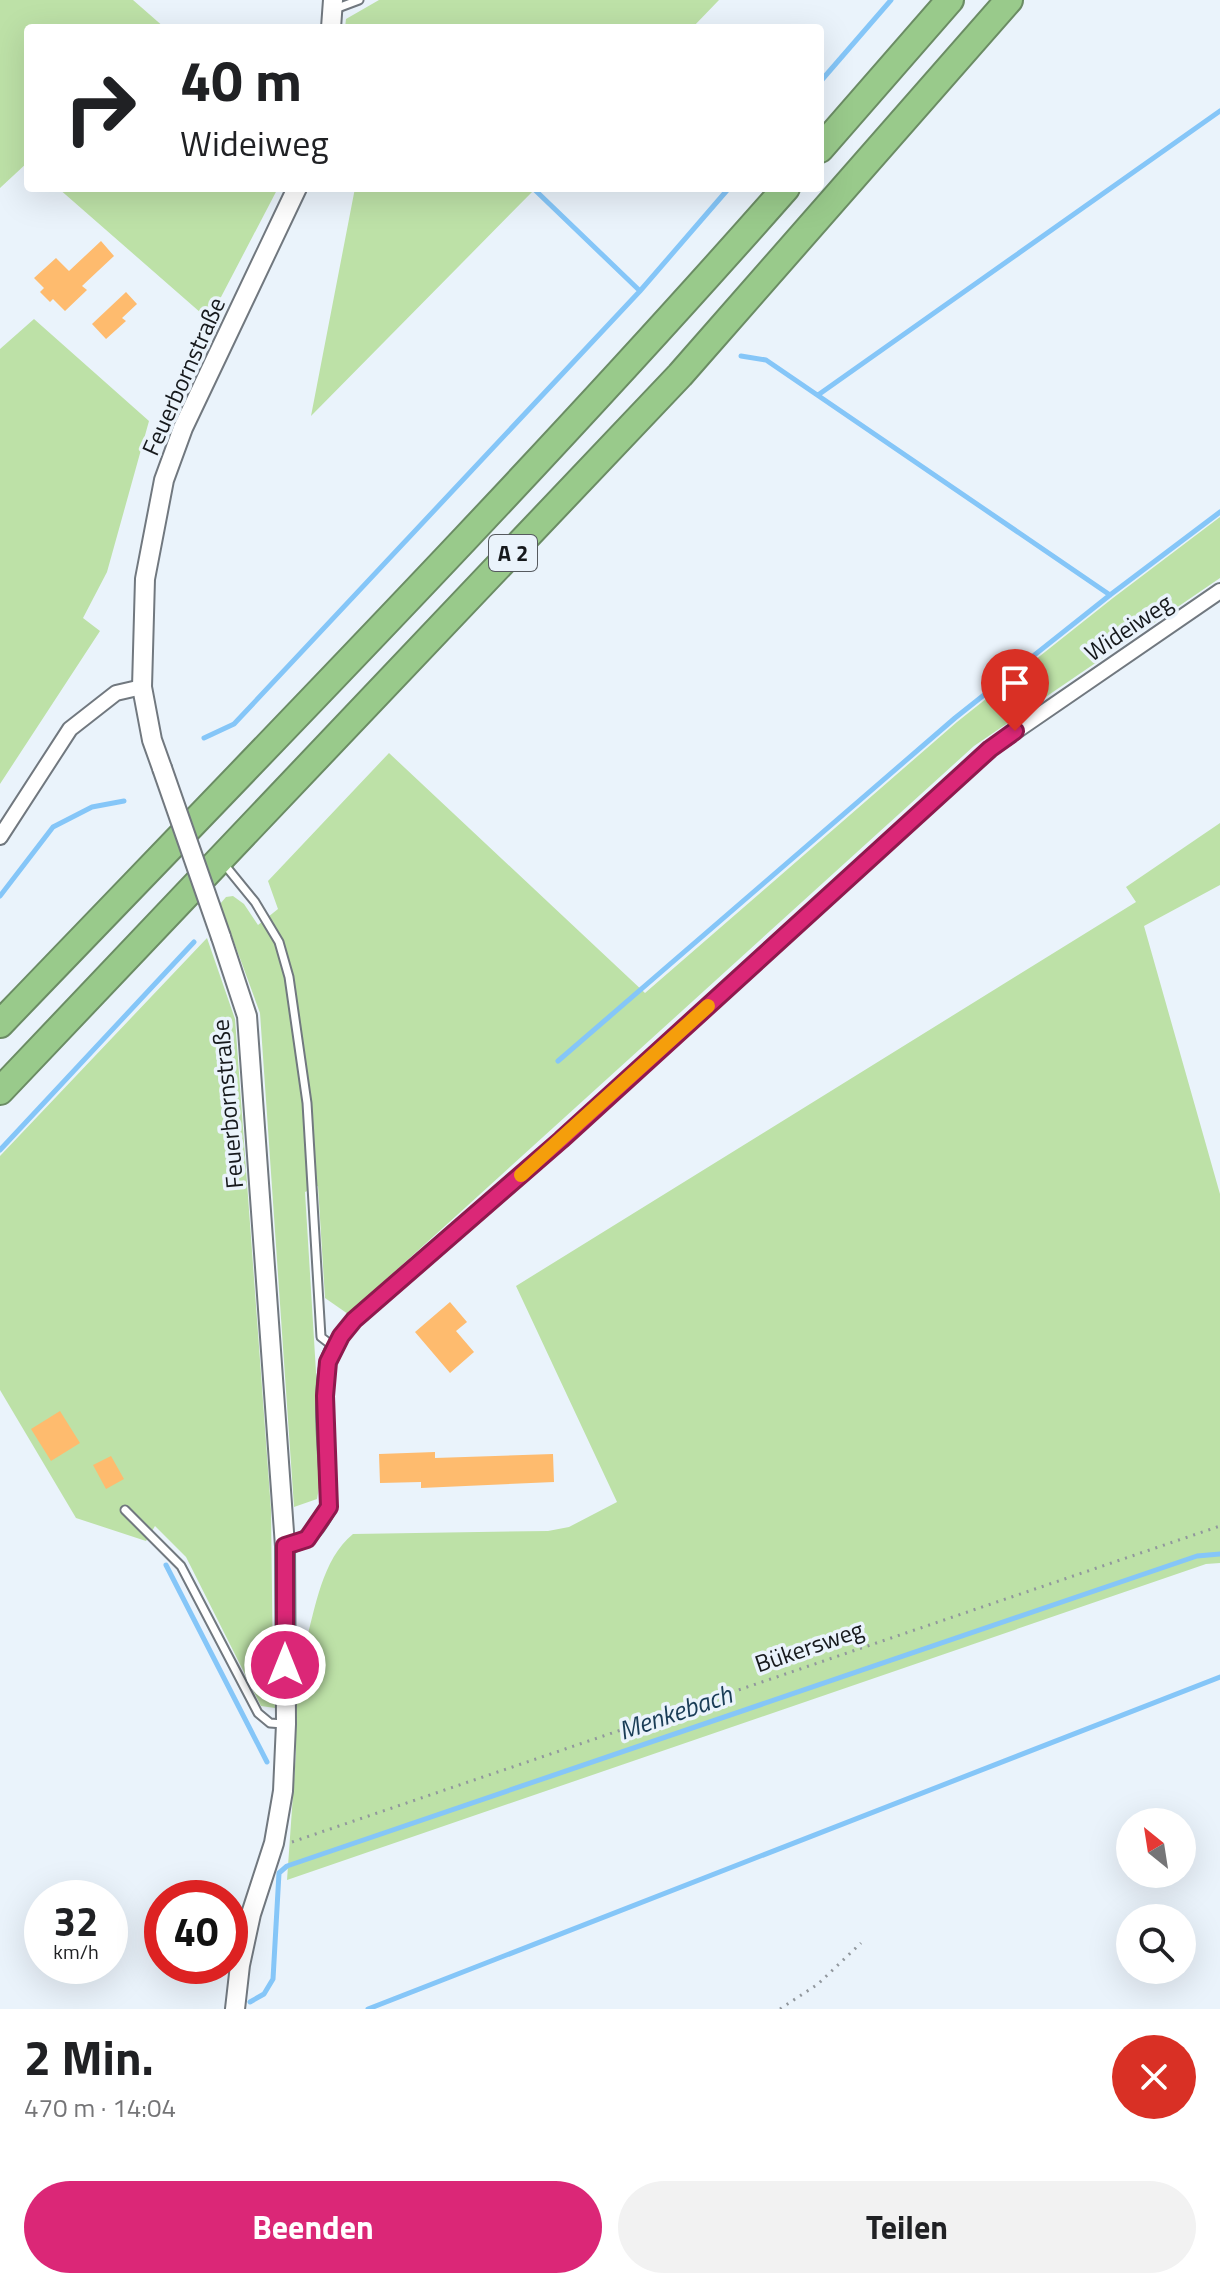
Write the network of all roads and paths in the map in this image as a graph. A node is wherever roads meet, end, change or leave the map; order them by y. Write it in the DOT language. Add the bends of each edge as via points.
graph roads {
  1 [pos="359,0"];
  2 [pos="950,0"];
  3 [pos="1009,0"];
  4 [pos="332,13"];
  5 [pos="824,144"];
  6 [pos="295,192"];
  7 [pos="782,192"];
  8 [pos="1220,591"];
  9 [pos="142,687"];
  10 [pos="0,837"];
  11 [pos="221,860"];
  12 [pos="0,1024"];
  13 [pos="0,1091"];
  14 [pos="334,1347"];
  15 [pos="125,1510"];
  16 [pos="1220,1526"];
  17 [pos="285,1546"];
  18 [pos="286,1724"];
  19 [pos="274,1843"];
  20 [pos="861,1943"];
  21 [pos="235,2009"];
  22 [pos="780,2009"];
  1 -- 4 [label="lane"];
  2 -- 5 [label="highway"];
  3 -- 11 [label="highway, A 2" via="680,375"];
  6 -- 9 [label="street, Feuerbornstraße" via="183,428 164,480 144,593"];
  7 -- 12 [label="highway, A 2" via="461,544"];
  8 -- 14 [label="street, Wideiweg" via="990,749 573,1130 354,1320"];
  9 -- 10 [label="street" via="116,693 70,729"];
  9 -- 17 [label="street, Feuerbornstraße, bridge" via="152,740 247,1016"];
  11 -- 13 [label="highway, A 2"];
  11 -- 14 [label="lane" via="279,942 289,977 307,1103 321,1337"];
  14 -- 17 [label="street, Wideiweg" via="325,1396 329,1507 307,1539"];
  15 -- 18 [label="lane" via="181,1566 258,1713 270,1723"];
  16 -- 19 [label="path, Bükersweg" via="288,1843"];
  17 -- 18 [label="street, Feuerbornstraße"];
  18 -- 19 [label="street, Feuerbornstraße"];
  19 -- 21 [label="street, Feuerbornstraße" via="251,1914"];
  20 -- 22 [label="path" via="818,1984"];
}
